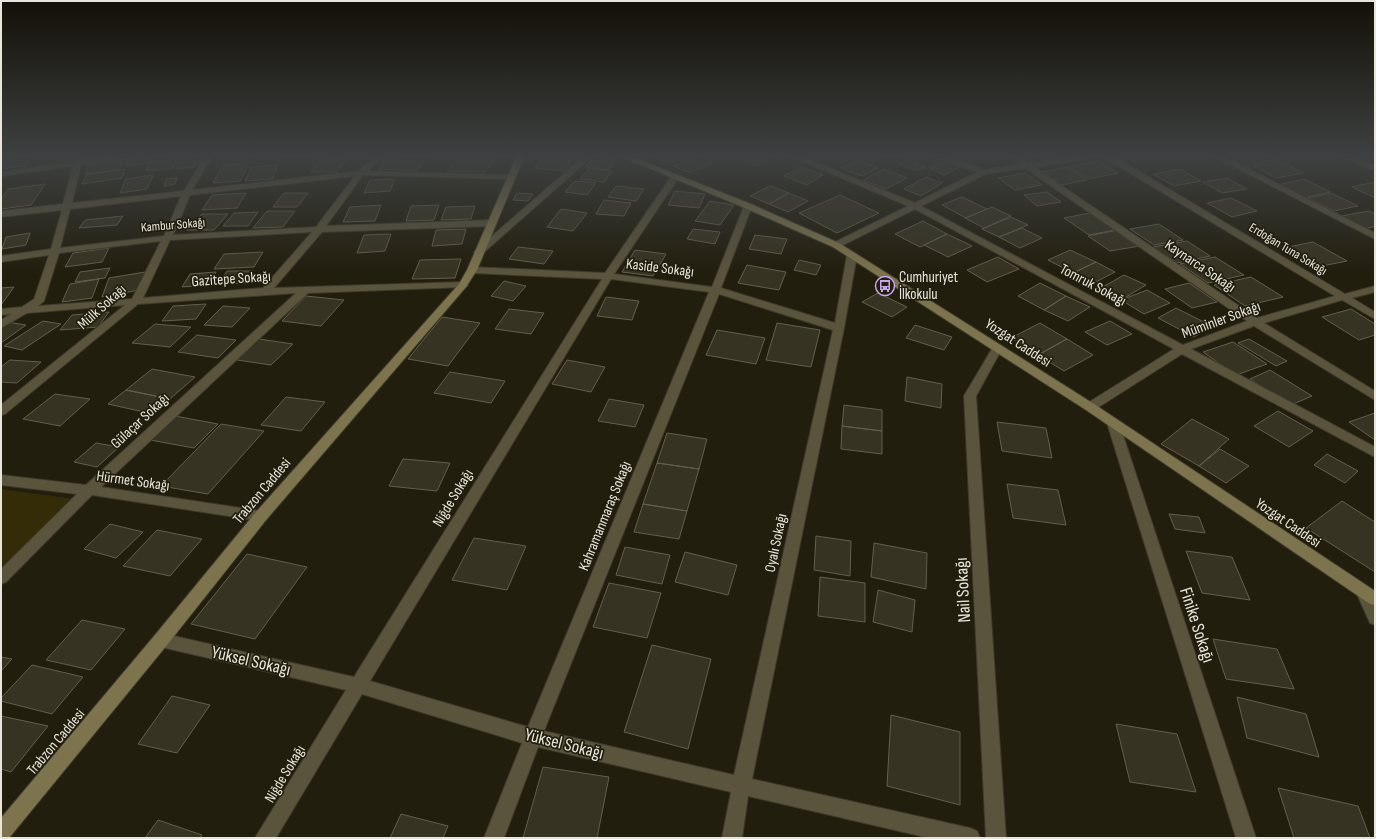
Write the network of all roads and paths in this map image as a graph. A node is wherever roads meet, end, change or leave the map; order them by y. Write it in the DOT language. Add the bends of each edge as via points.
graph roads {
  1 [pos="70,194"];
  2 [pos="169,194"];
  3 [pos="186,194"];
  4 [pos="345,194"];
  5 [pos="505,194"];
  6 [pos="545,194"];
  7 [pos="663,194"];
  8 [pos="718,194"];
  9 [pos="886,194"];
  10 [pos="939,194"];
  11 [pos="1069,194"];
  12 [pos="1171,194"];
  13 [pos="1292,194"];
  14 [pos="67,206"];
  15 [pos="748,206"];
  16 [pos="915,206"];
  17 [pos="1,214"];
  18 [pos="492,223"];
  19 [pos="319,229"];
  20 [pos="1375,236"];
  21 [pos="167,238"];
  22 [pos="836,244"];
  23 [pos="55,251"];
  24 [pos="479,252"];
  25 [pos="852,255"];
  26 [pos="1,259"];
  27 [pos="472,270"];
  28 [pos="608,276"];
  29 [pos="463,285"];
  30 [pos="716,290"];
  31 [pos="1375,290"];
  32 [pos="266,291"];
  33 [pos="304,291"];
  34 [pos="1343,297"];
  35 [pos="136,301"];
  36 [pos="25,310"];
  37 [pos="1,312"];
  38 [pos="1375,316"];
  39 [pos="1255,322"];
  40 [pos="1,325"];
  41 [pos="839,328"];
  42 [pos="998,347"];
  43 [pos="1182,350"];
  44 [pos="1375,396"];
  45 [pos="1090,407"];
  46 [pos="1,411"];
  47 [pos="1113,423"];
  48 [pos="1375,453"];
  49 [pos="1,480"];
  50 [pos="89,490"];
  51 [pos="261,516"];
  52 [pos="1,578"];
  53 [pos="1369,595"];
  54 [pos="1375,618"];
  55 [pos="161,640"];
  56 [pos="358,685"];
  57 [pos="532,737"];
  58 [pos="741,786"];
  59 [pos="1,833"];
  60 [pos="265,838"];
  61 [pos="494,838"];
  62 [pos="732,838"];
  63 [pos="970,838"];
  64 [pos="996,838"];
  65 [pos="1246,838"];
  1 -- 14 [label="street"];
  2 -- 14 [label="street"];
  3 -- 21 [label="street, Mülk Sokağı"];
  4 -- 19 [label="street"];
  5 -- 18 [label="street, Trabzon Caddesi"];
  6 -- 24 [label="street"];
  7 -- 28 [label="street, Niğde Sokağı"];
  8 -- 15 [label="street, Yozgat Caddesi"];
  9 -- 16 [label="street, Tomruk Sokağı"];
  10 -- 16 [label="street"];
  11 -- 39 [label="street, Kaynarca Sokağı"];
  12 -- 34 [label="street, Erdoğan Tuna Sokağı"];
  13 -- 20 [label="street"];
  14 -- 17 [label="street"];
  14 -- 23 [label="street"];
  15 -- 22 [label="street, Yozgat Caddesi"];
  15 -- 30 [label="street, Kahramanmaraş Sokağı"];
  16 -- 22 [label="street"];
  16 -- 43 [label="street, Tomruk Sokağı"];
  18 -- 19 [label="street, Kambur Sokağı"];
  18 -- 24 [label="street, Trabzon Caddesi"];
  19 -- 21 [label="street, Kambur Sokağı"];
  19 -- 32 [label="street"];
  21 -- 23 [label="street, Kambur Sokağı"];
  21 -- 35 [label="street, Mülk Sokağı"];
  22 -- 25 [label="street, Yozgat Caddesi"];
  23 -- 26 [label="street, Kambur Sokağı"];
  23 -- 36 [label="street" via="39,301"];
  24 -- 27 [label="street, Trabzon Caddesi"];
  25 -- 41 [label="street, Oyalı Sokağı"];
  25 -- 42 [label="street, Yozgat Caddesi"];
  27 -- 28 [label="street, Kaside Sokağı"];
  27 -- 29 [label="street, Trabzon Caddesi"];
  28 -- 30 [label="street, Kaside Sokağı"];
  28 -- 56 [label="street, Niğde Sokağı"];
  29 -- 33 [label="street, Gazitepe Sokağı"];
  29 -- 51 [label="street, Trabzon Caddesi"];
  30 -- 41 [label="street, Kaside Sokağı"];
  30 -- 57 [label="street, Kahramanmaraş Sokağı"];
  31 -- 34 [label="street, Müminler Sokağı"];
  32 -- 33 [label="street, Gazitepe Sokağı"];
  32 -- 35 [label="street, Gazitepe Sokağı"];
  33 -- 50 [label="street, Gülaçar Sokağı"];
  34 -- 38 [label="street, Erdoğan Tuna Sokağı"];
  34 -- 39 [label="street, Müminler Sokağı"];
  35 -- 36 [label="street, Gazitepe Sokağı"];
  35 -- 46 [label="street, Mülk Sokağı"];
  36 -- 37 [label="street, Gazitepe Sokağı"];
  36 -- 40 [label="street"];
  39 -- 43 [label="street, Müminler Sokağı"];
  39 -- 44 [label="street, Kaynarca Sokağı"];
  41 -- 58 [label="street, Oyalı Sokağı"];
  42 -- 45 [label="street, Yozgat Caddesi"];
  42 -- 64 [label="street, Nail Sokağı" via="970,396"];
  43 -- 45 [label="street, Müminler Sokağı"];
  43 -- 48 [label="street, Tomruk Sokağı"];
  45 -- 47 [label="street, Yozgat Caddesi"];
  47 -- 53 [label="street, Yozgat Caddesi"];
  47 -- 65 [label="street, Finike Sokağı"];
  49 -- 50 [label="street, Hürmet Sokağı"];
  50 -- 51 [label="street, Hürmet Sokağı"];
  50 -- 52 [label="street, Gülaçar Sokağı"];
  51 -- 55 [label="street, Trabzon Caddesi"];
  53 -- 54 [label="street"];
  55 -- 56 [label="street, Yüksel Sokağı"];
  55 -- 59 [label="street, Trabzon Caddesi"];
  56 -- 57 [label="street, Yüksel Sokağı"];
  56 -- 60 [label="street, Niğde Sokağı"];
  57 -- 58 [label="street, Yüksel Sokağı"];
  57 -- 61 [label="street, Kahramanmaraş Sokağı"];
  58 -- 62 [label="street, Oyalı Sokağı"];
  58 -- 63 [label="street, Yüksel Sokağı"];
}
